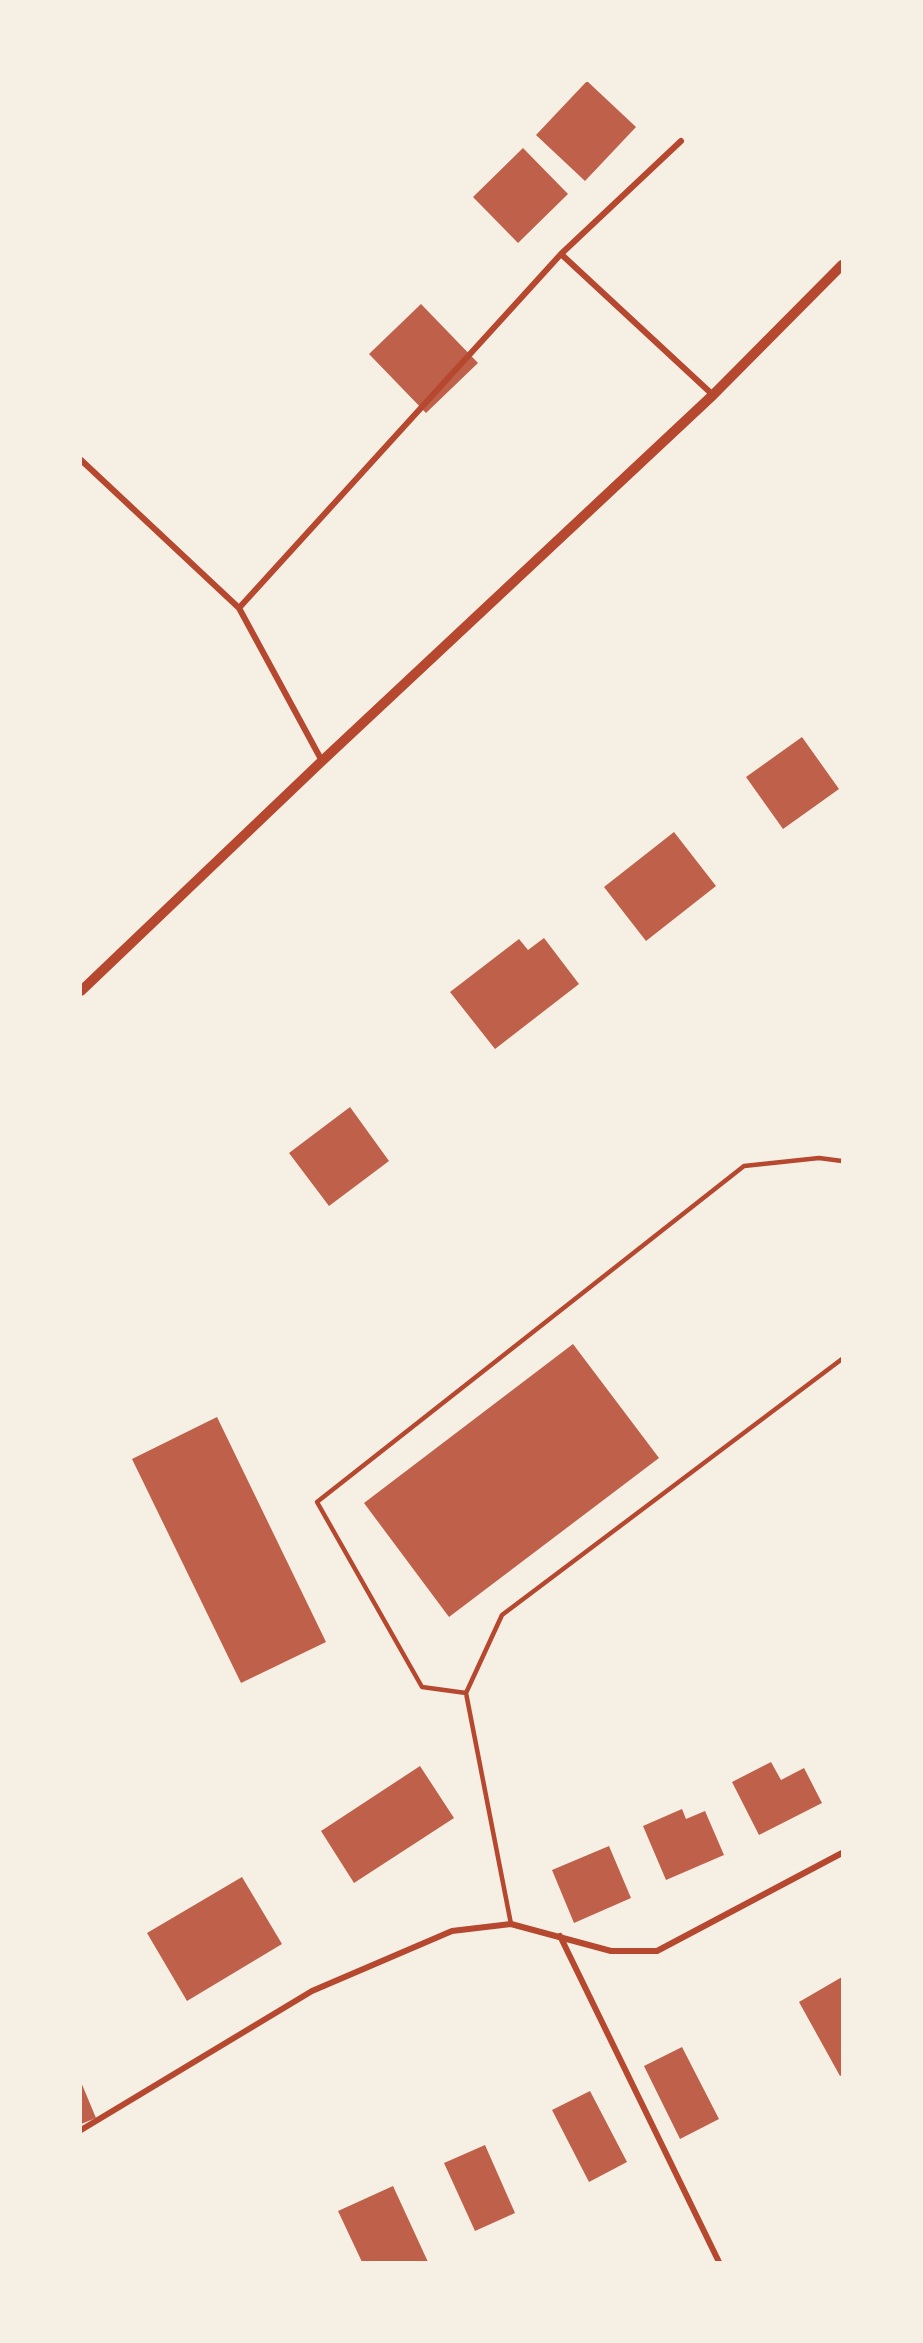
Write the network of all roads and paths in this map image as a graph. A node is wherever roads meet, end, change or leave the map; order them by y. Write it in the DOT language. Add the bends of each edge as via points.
graph roads {
  1 [pos="681,141"];
  2 [pos="561,254"];
  3 [pos="842,265"];
  4 [pos="713,395"];
  5 [pos="81,459"];
  6 [pos="240,608"];
  7 [pos="322,761"];
  8 [pos="81,991"];
  9 [pos="842,1161"];
  10 [pos="842,1359"];
  11 [pos="466,1693"];
  12 [pos="842,1853"];
  13 [pos="511,1924"];
  14 [pos="560,1936"];
  15 [pos="81,2130"];
  16 [pos="719,2262"];
  1 -- 2 [label="street"];
  2 -- 4 [label="street"];
  2 -- 6 [label="street"];
  3 -- 4 [label="street"];
  4 -- 7 [label="street"];
  5 -- 6 [label="street"];
  6 -- 7 [label="street"];
  7 -- 8 [label="street"];
  9 -- 11 [label="lane" via="819,1158 744,1166 317,1502 422,1687"];
  10 -- 11 [label="lane" via="502,1615"];
  11 -- 13 [label="lane"];
  12 -- 14 [label="street" via="657,1951 611,1951"];
  13 -- 14 [label="street"];
  13 -- 15 [label="street" via="452,1931 312,1991"];
  14 -- 16 [label="street"];
}
